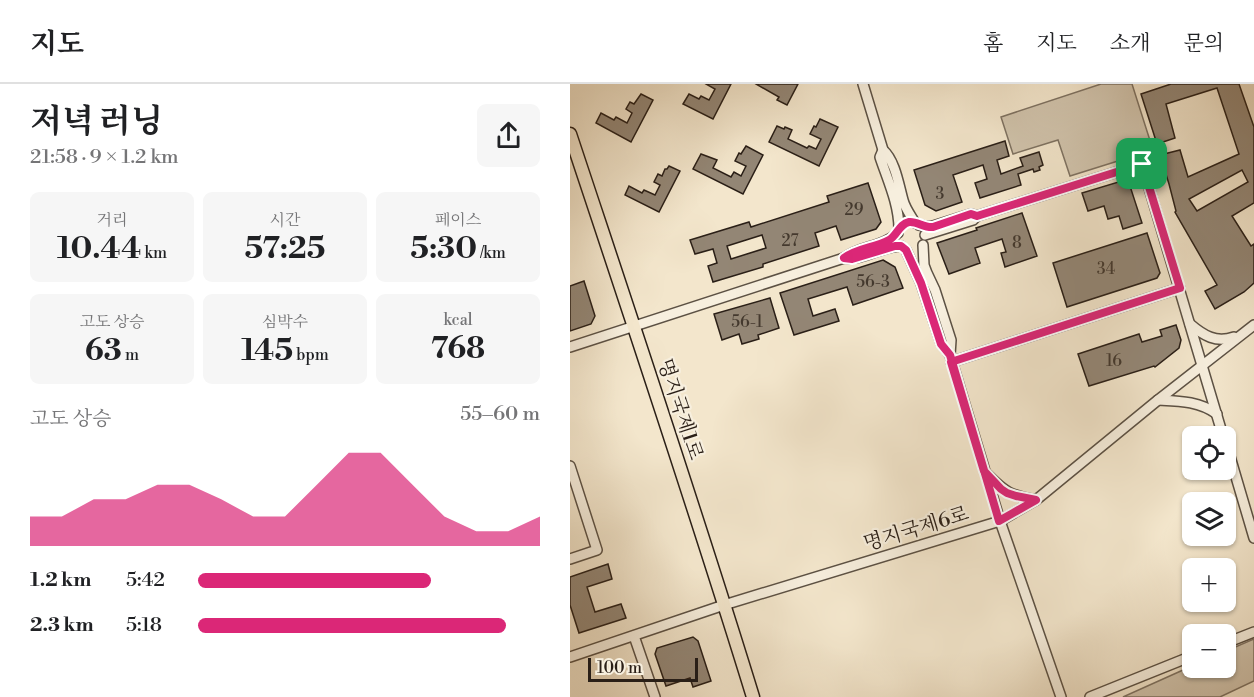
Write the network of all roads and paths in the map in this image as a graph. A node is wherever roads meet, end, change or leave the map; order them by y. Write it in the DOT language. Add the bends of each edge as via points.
graph roads {
  1 [pos="863,84"];
  2 [pos="570,134"];
  3 [pos="884,150"];
  4 [pos="977,216"];
  5 [pos="917,224"];
  6 [pos="898,231"];
  7 [pos="924,240"];
  8 [pos="903,248"];
  9 [pos="844,258"];
  10 [pos="1180,288"];
  11 [pos="1189,324"];
  12 [pos="634,327"];
  13 [pos="1251,328"];
  14 [pos="570,347"];
  15 [pos="950,358"];
  16 [pos="1202,365"];
  17 [pos="1158,400"];
  18 [pos="1217,414"];
  19 [pos="1220,426"];
  20 [pos="570,466"];
  21 [pos="984,471"];
  22 [pos="1236,477"];
  23 [pos="1036,500"];
  24 [pos="999,521"];
  25 [pos="1254,538"];
  26 [pos="570,559"];
  27 [pos="724,605"];
  28 [pos="1254,632"];
  29 [pos="634,636"];
  30 [pos="1236,639"];
  31 [pos="570,657"];
  32 [pos="1182,660"];
  33 [pos="655,697"];
  34 [pos="753,697"];
  35 [pos="1061,697"];
  36 [pos="1090,697"];
  1 -- 3 [label="street"];
  2 -- 12 [label="main road, 명지국제1로"];
  3 -- 5 [label="street" via="903,201"];
  3 -- 6 [label="street" via="880,158 896,204"];
  4 -- 5 [label="street" via="971,214 930,227"];
  4 -- 7 [label="street"];
  4 -- 10 [label="street" via="1142,164"];
  5 -- 6 [label="street" via="906,224"];
  5 -- 7 [label="street" via="922,227"];
  6 -- 8 [label="street" via="897,239"];
  6 -- 9 [label="street" via="890,240"];
  7 -- 8 [label="street" via="915,250"];
  7 -- 15 [label="street" via="924,265 951,340"];
  8 -- 9 [label="street" via="895,246"];
  8 -- 15 [label="street"];
  9 -- 12 [label="street"];
  10 -- 11 [label="street"];
  10 -- 15 [label="street"];
  11 -- 13 [label="street" via="1216,340"];
  11 -- 16 [label="street"];
  12 -- 14 [label="street"];
  12 -- 27 [label="main road, 명지국제1로"];
  13 -- 16 [label="street, 명지국제6로"];
  15 -- 21 [label="street"];
  16 -- 17 [label="street, 명지국제6로"];
  16 -- 18 [label="street"];
  17 -- 18 [label="street" via="1196,403"];
  17 -- 23 [label="street, 명지국제6로"];
  18 -- 19 [label="street"];
  20 -- 26 [label="street" via="597,550"];
  21 -- 23 [label="street" via="1007,493"];
  21 -- 24 [label="street"];
  22 -- 25 [label="street"];
  23 -- 24 [label="street, 명지국제6로"];
  24 -- 27 [label="street, 명지국제6로"];
  24 -- 35 [label="street"];
  27 -- 29 [label="street, 명지국제6로"];
  27 -- 34 [label="main road, 명지국제1로"];
  28 -- 30 [label="street"];
  29 -- 31 [label="street, 명지국제6로"];
  29 -- 33 [label="street"];
  32 -- 36 [label="street"];
}
